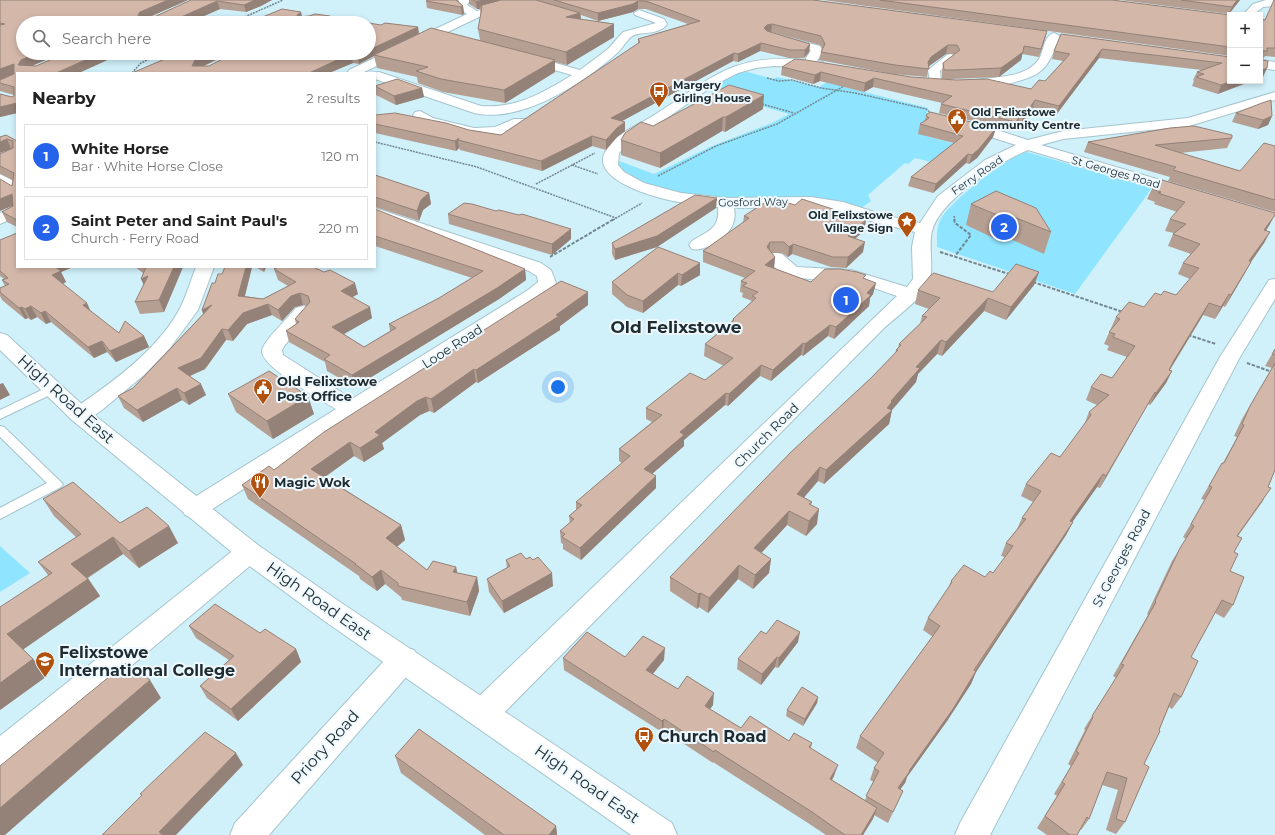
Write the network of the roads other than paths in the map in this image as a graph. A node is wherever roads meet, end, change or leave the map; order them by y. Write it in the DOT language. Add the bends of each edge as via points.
graph roads {
  1 [pos="465,0"];
  2 [pos="1258,2"];
  3 [pos="528,3"];
  4 [pos="1275,3"];
  5 [pos="1250,12"];
  6 [pos="639,13"];
  7 [pos="475,15"];
  8 [pos="432,34"];
  9 [pos="771,36"];
  10 [pos="447,38"];
  11 [pos="1069,38"];
  12 [pos="514,56"];
  13 [pos="951,56"];
  14 [pos="810,64"];
  15 [pos="1263,64"];
  16 [pos="1275,66"];
  17 [pos="833,67"];
  18 [pos="361,72"];
  19 [pos="582,74"];
  20 [pos="376,75"];
  21 [pos="1275,96"];
  22 [pos="457,103"];
  23 [pos="934,117"];
  24 [pos="519,122"];
  25 [pos="1026,145"];
  26 [pos="0,179"];
  27 [pos="16,187"];
  28 [pos="1200,196"];
  29 [pos="726,203"];
  30 [pos="16,211"];
  31 [pos="376,213"];
  32 [pos="0,219"];
  33 [pos="924,229"];
  34 [pos="698,245"];
  35 [pos="776,258"];
  36 [pos="205,268"];
  37 [pos="1275,284"];
  38 [pos="911,295"];
  39 [pos="303,312"];
  40 [pos="876,325"];
  41 [pos="0,339"];
  42 [pos="52,389"];
  43 [pos="353,410"];
  44 [pos="0,414"];
  45 [pos="80,415"];
  46 [pos="0,430"];
  47 [pos="194,509"];
  48 [pos="0,514"];
  49 [pos="249,552"];
  50 [pos="404,659"];
  51 [pos="483,712"];
  52 [pos="0,756"];
  53 [pos="247,835"];
  54 [pos="660,835"];
  55 [pos="972,835"];
  1 -- 7 [label="street" via="462,6"];
  2 -- 4 [label="street"];
  2 -- 5 [label="street"];
  3 -- 7 [label="street"];
  6 -- 19 [label="street" via="662,24 656,28 623,33 626,38"];
  7 -- 8 [label="street"];
  8 -- 10 [label="street"];
  8 -- 18 [label="street"];
  9 -- 14 [label="street" via="816,48"];
  11 -- 13 [label="street" via="1050,35 1042,64 1026,75 997,82 940,83 934,70"];
  12 -- 19 [label="street"];
  14 -- 17 [label="street"];
  14 -- 29 [label="street, Gosford Way" via="761,63 736,69 700,87 615,148 610,160 613,169 624,179 658,193 685,199"];
  15 -- 16 [label="street"];
  19 -- 22 [label="street" via="533,102 508,110 485,111"];
  20 -- 22 [label="street"];
  21 -- 25 [label="street, Ferry Road" via="1189,122 1063,136"];
  22 -- 24 [label="street" via="433,112 414,115 428,121 487,134 506,130"];
  23 -- 25 [label="street, St Georges Road" via="988,130"];
  25 -- 28 [label="street, St Georges Road"];
  25 -- 33 [label="street, Ferry Road" via="990,163 944,199"];
  26 -- 27 [label="street"];
  29 -- 33 [label="street, Gosford Way" via="818,202"];
  29 -- 34 [label="street" via="725,225"];
  30 -- 32 [label="street"];
  31 -- 43 [label="street, Looe Road" via="540,269 547,283"];
  33 -- 38 [label="street, Ferry Road" via="921,247 922,283"];
  35 -- 38 [label="street" via="792,272 850,275"];
  36 -- 45 [label="street" via="186,315 130,377"];
  37 -- 55 [label="street, St Georges Road" via="1232,354"];
  38 -- 40 [label="street, Ferry Road"];
  39 -- 43 [label="street" via="272,350 273,357"];
  40 -- 51 [label="street, Church Road"];
  41 -- 42 [label="street, High Road East"];
  42 -- 44 [label="lane"];
  42 -- 45 [label="street, High Road East"];
  43 -- 47 [label="street, Looe Road"];
  45 -- 47 [label="street, High Road East"];
  46 -- 48 [label="lane" via="56,484"];
  47 -- 49 [label="street, High Road East"];
  49 -- 50 [label="street, High Road East"];
  49 -- 52 [label="street"];
  50 -- 51 [label="street, High Road East"];
  50 -- 53 [label="street, Priory Road"];
  51 -- 54 [label="street, High Road East"];
}
